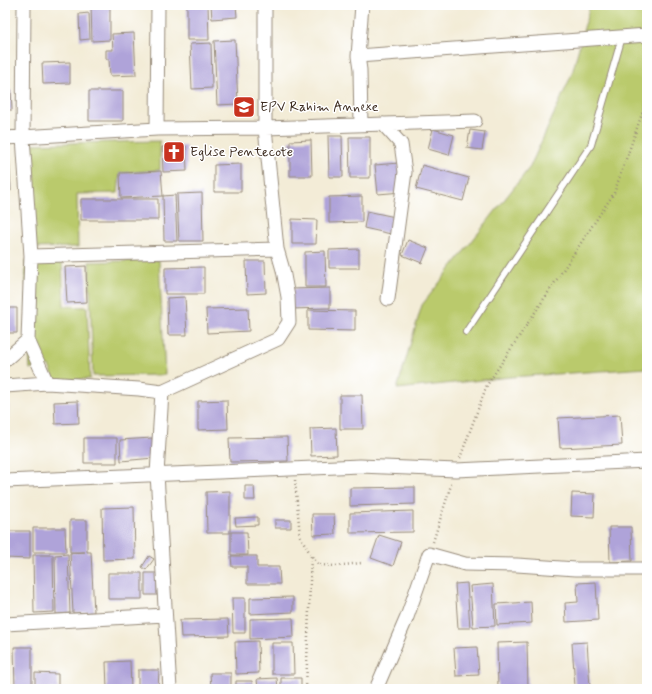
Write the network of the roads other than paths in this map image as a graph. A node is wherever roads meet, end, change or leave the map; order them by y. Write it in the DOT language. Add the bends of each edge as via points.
graph roads {
  1 [pos="24,5"];
  2 [pos="158,5"];
  3 [pos="265,5"];
  4 [pos="362,5"];
  5 [pos="647,35"];
  6 [pos="622,37"];
  7 [pos="358,56"];
  8 [pos="475,121"];
  9 [pos="383,124"];
  10 [pos="361,125"];
  11 [pos="265,128"];
  12 [pos="157,129"];
  13 [pos="23,137"];
  14 [pos="5,138"];
  15 [pos="277,249"];
  16 [pos="31,256"];
  17 [pos="388,299"];
  18 [pos="466,332"];
  19 [pos="28,340"];
  20 [pos="5,360"];
  21 [pos="47,383"];
  22 [pos="5,386"];
  23 [pos="162,392"];
  24 [pos="647,461"];
  25 [pos="157,474"];
  26 [pos="5,481"];
  27 [pos="647,569"];
  28 [pos="165,615"];
  29 [pos="5,624"];
  30 [pos="170,689"];
  31 [pos="376,689"];
  1 -- 13 [label="street"];
  2 -- 12 [label="street"];
  3 -- 11 [label="street"];
  4 -- 7 [label="street"];
  5 -- 6 [label="street"];
  6 -- 7 [label="street"];
  6 -- 18 [label="lane" via="591,145"];
  7 -- 10 [label="street"];
  8 -- 9 [label="street"];
  9 -- 10 [label="street"];
  9 -- 17 [label="street" via="401,144 405,172"];
  10 -- 11 [label="street"];
  11 -- 12 [label="street"];
  11 -- 15 [label="street"];
  12 -- 13 [label="street"];
  13 -- 14 [label="street"];
  13 -- 16 [label="street"];
  15 -- 16 [label="street"];
  15 -- 23 [label="street" via="288,297 288,322 278,339"];
  16 -- 19 [label="street"];
  19 -- 20 [label="street"];
  19 -- 21 [label="street"];
  21 -- 22 [label="street"];
  21 -- 23 [label="street"];
  23 -- 25 [label="street"];
  24 -- 25 [label="street" via="456,470 360,466"];
  25 -- 26 [label="street"];
  25 -- 28 [label="street"];
  27 -- 31 [label="street" via="465,564 429,554 407,616"];
  28 -- 29 [label="street"];
  28 -- 30 [label="street"];
}
